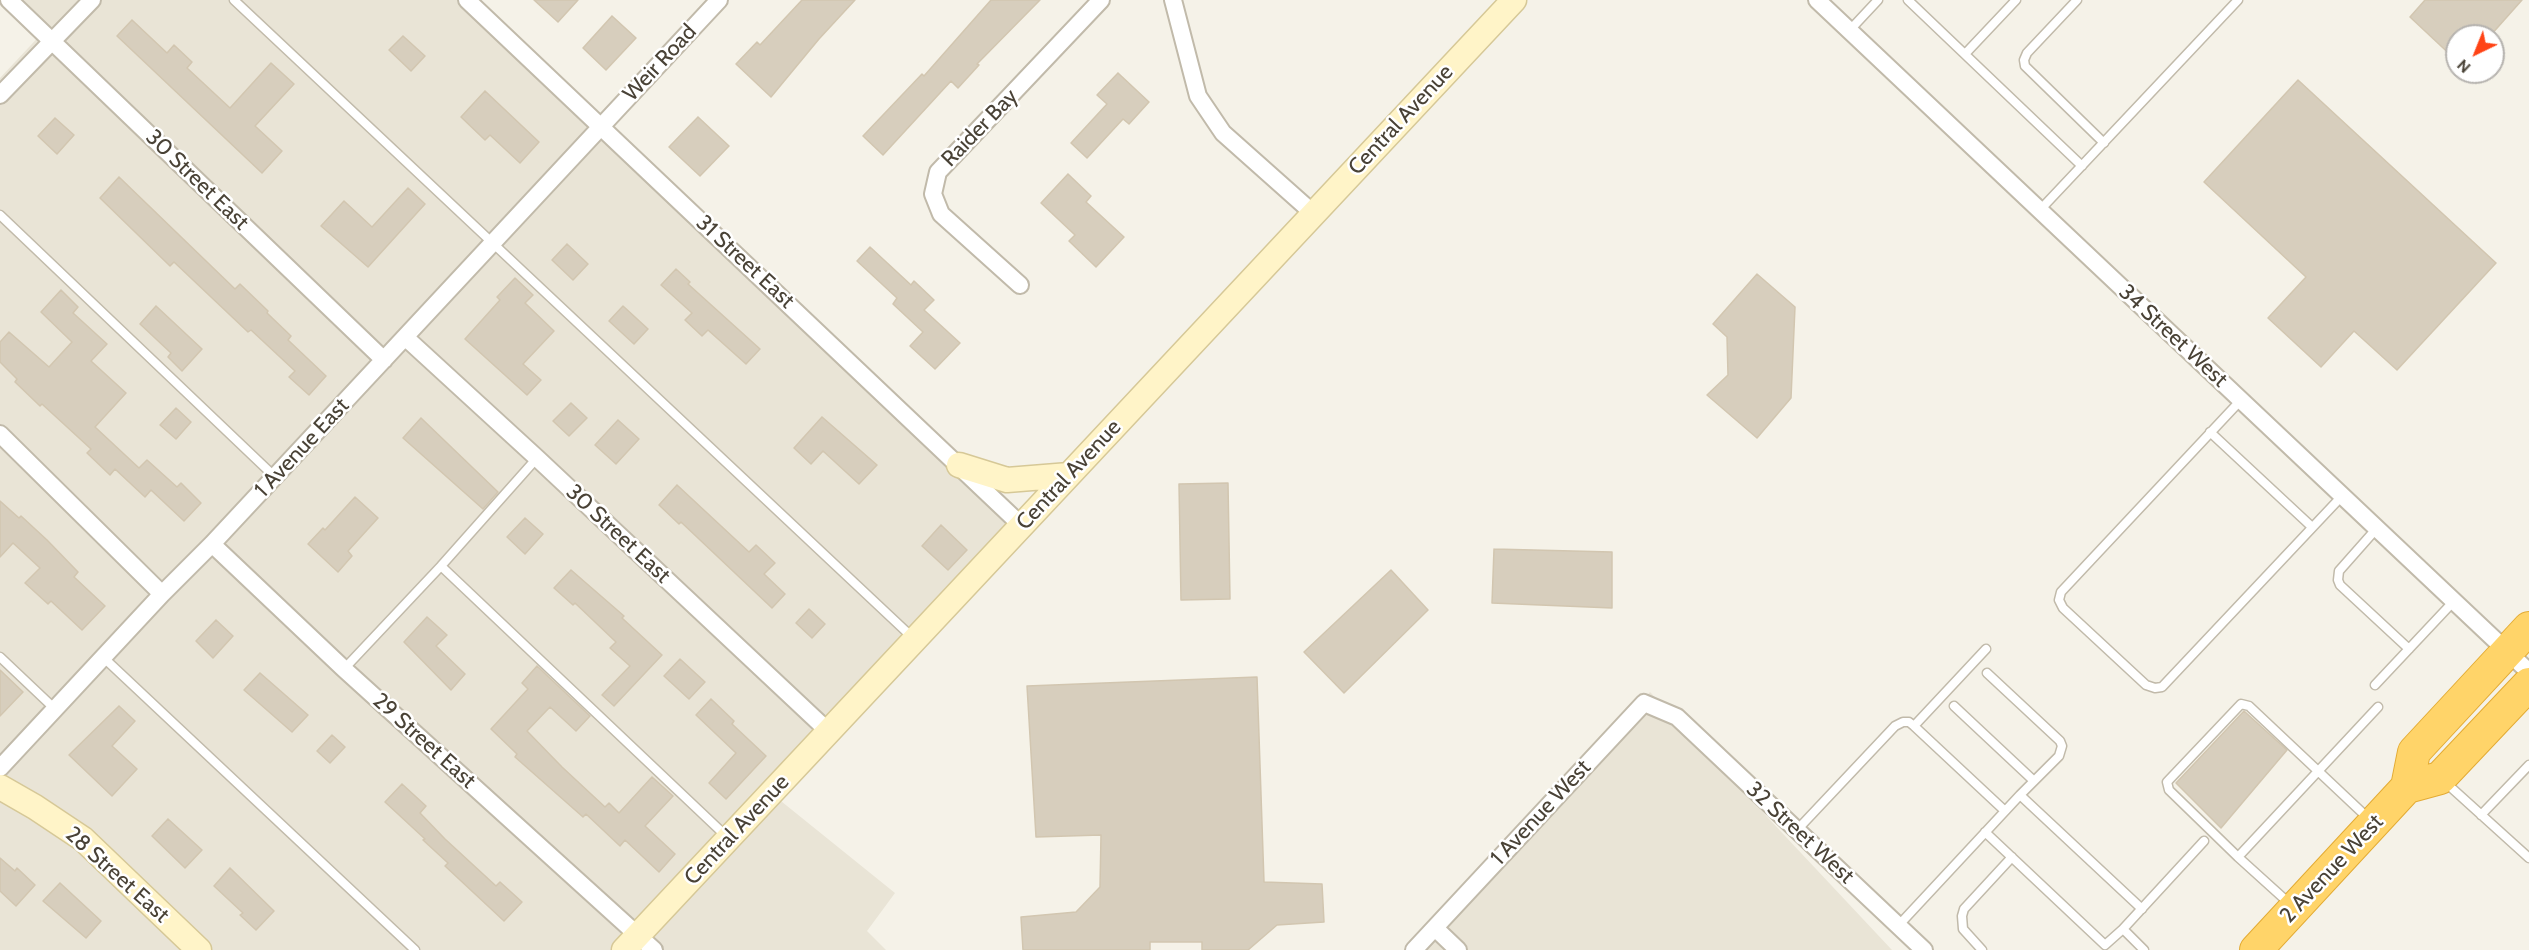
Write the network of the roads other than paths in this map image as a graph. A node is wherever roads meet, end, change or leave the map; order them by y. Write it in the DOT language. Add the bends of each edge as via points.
graph roads {
  1 [pos="9,0"];
  2 [pos="92,0"];
  3 [pos="234,0"];
  4 [pos="467,0"];
  5 [pos="719,0"];
  6 [pos="1101,0"];
  7 [pos="1173,0"];
  8 [pos="1514,0"];
  9 [pos="1817,0"];
  10 [pos="1878,0"];
  11 [pos="1908,0"];
  12 [pos="2016,0"];
  13 [pos="2077,0"];
  14 [pos="2238,0"];
  15 [pos="1849,31"];
  16 [pos="52,40"];
  17 [pos="1965,54"];
  18 [pos="0,95"];
  19 [pos="602,126"];
  20 [pos="2104,143"];
  21 [pos="2082,166"];
  22 [pos="2040,210"];
  23 [pos="1314,214"];
  24 [pos="0,216"];
  25 [pos="492,242"];
  26 [pos="1020,285"];
  27 [pos="405,338"];
  28 [pos="384,360"];
  29 [pos="2241,400"];
  30 [pos="2210,432"];
  31 [pos="0,434"];
  32 [pos="537,458"];
  33 [pos="959,465"];
  34 [pos="1069,475"];
  35 [pos="274,476"];
  36 [pos="2342,496"];
  37 [pos="1022,526"];
  38 [pos="2312,527"];
  39 [pos="2378,528"];
  40 [pos="212,544"];
  41 [pos="441,566"];
  42 [pos="162,594"];
  43 [pos="2454,601"];
  44 [pos="2529,628"];
  45 [pos="915,640"];
  46 [pos="1986,649"];
  47 [pos="2409,649"];
  48 [pos="0,657"];
  49 [pos="104,658"];
  50 [pos="2518,662"];
  51 [pos="344,669"];
  52 [pos="1987,673"];
  53 [pos="2529,684"];
  54 [pos="2375,685"];
  55 [pos="1954,706"];
  56 [pos="2378,707"];
  57 [pos="56,710"];
  58 [pos="1677,717"];
  59 [pos="1914,726"];
  60 [pos="829,732"];
  61 [pos="2529,765"];
  62 [pos="0,768"];
  63 [pos="2318,771"];
  64 [pos="2440,778"];
  65 [pos="2034,781"];
  66 [pos="0,787"];
  67 [pos="2407,788"];
  68 [pos="2020,795"];
  69 [pos="2005,812"];
  70 [pos="2481,815"];
  71 [pos="2374,823"];
  72 [pos="1797,830"];
  73 [pos="1985,832"];
  74 [pos="729,839"];
  75 [pos="2204,841"];
  76 [pos="2012,857"];
  77 [pos="2238,857"];
  78 [pos="2529,858"];
  79 [pos="2142,909"];
  80 [pos="2294,909"];
  81 [pos="1898,926"];
  82 [pos="1435,928"];
  83 [pos="2123,929"];
  84 [pos="639,945"];
  85 [pos="2104,948"];
  86 [pos="199,950"];
  87 [pos="415,950"];
  88 [pos="1414,950"];
  89 [pos="1458,950"];
  90 [pos="1924,950"];
  91 [pos="1982,950"];
  92 [pos="2144,950"];
  93 [pos="2256,950"];
  1 -- 16 [label="street, 30 Street East"];
  2 -- 16 [label="street"];
  3 -- 25 [label="lane"];
  4 -- 19 [label="street, 31 Street East"];
  5 -- 19 [label="street, Weir Road"];
  6 -- 26 [label="street, Raider Bay" via="938,172 933,194 941,214"];
  7 -- 23 [label="street" via="1198,96 1223,133"];
  8 -- 23 [label="street, Central Avenue"];
  9 -- 15 [label="street, 34 Street West"];
  10 -- 15 [label="lane"];
  11 -- 17 [label="lane"];
  12 -- 17 [label="lane"];
  13 -- 20 [label="lane" via="2027,53 2025,66"];
  14 -- 20 [label="lane"];
  15 -- 22 [label="street, 34 Street West"];
  16 -- 18 [label="street"];
  16 -- 28 [label="street, 30 Street East"];
  17 -- 21 [label="lane"];
  19 -- 25 [label="street, 1 Avenue East"];
  19 -- 33 [label="street, 31 Street East"];
  20 -- 21 [label="lane"];
  21 -- 22 [label="lane"];
  22 -- 29 [label="street, 34 Street West"];
  23 -- 34 [label="street, Central Avenue"];
  24 -- 35 [label="lane"];
  25 -- 27 [label="street, 1 Avenue East"];
  25 -- 45 [label="lane"];
  27 -- 28 [label="street, 1 Avenue East"];
  27 -- 32 [label="street, 30 Street East"];
  28 -- 35 [label="street, 1 Avenue East"];
  29 -- 30 [label="lane"];
  29 -- 36 [label="street, 34 Street West"];
  30 -- 38 [label="lane"];
  30 -- 38 [label="lane" via="2061,592 2063,608 2146,685 2162,687"];
  31 -- 42 [label="street"];
  32 -- 41 [label="lane"];
  32 -- 60 [label="street, 30 Street East"];
  33 -- 34 [label="street" via="1007,480"];
  33 -- 37 [label="street, 31 Street East"];
  34 -- 37 [label="street, Central Avenue"];
  35 -- 40 [label="street, 1 Avenue East"];
  36 -- 38 [label="lane"];
  36 -- 39 [label="street, 34 Street West"];
  37 -- 45 [label="street, Central Avenue"];
  39 -- 43 [label="street, 34 Street West"];
  39 -- 47 [label="lane" via="2339,571 2338,580"];
  40 -- 42 [label="street, 1 Avenue East"];
  40 -- 51 [label="street, 29 Street East"];
  41 -- 51 [label="lane"];
  41 -- 74 [label="lane"];
  42 -- 49 [label="street, 1 Avenue East"];
  43 -- 47 [label="lane"];
  43 -- 50 [label="street, 34 Street West"];
  44 -- 50 [label="highway"];
  45 -- 60 [label="street, Central Avenue"];
  46 -- 59 [label="lane"];
  47 -- 54 [label="lane"];
  48 -- 57 [label="lane"];
  49 -- 57 [label="street, 1 Avenue East"];
  49 -- 87 [label="lane"];
  50 -- 67 [label="highway" via="2414,752"];
  51 -- 84 [label="street, 29 Street East"];
  52 -- 65 [label="lane" via="2060,741 2059,756"];
  53 -- 64 [label="highway, 2 Avenue West"];
  55 -- 65 [label="lane"];
  56 -- 63 [label="lane"];
  57 -- 62 [label="street, 1 Avenue East"];
  58 -- 72 [label="street, 32 Street West"];
  58 -- 82 [label="street, 1 Avenue West" via="1644,703"];
  59 -- 69 [label="lane"];
  59 -- 72 [label="lane" via="1909,722 1895,726"];
  60 -- 74 [label="street, Central Avenue"];
  61 -- 70 [label="lane"];
  63 -- 71 [label="lane"];
  63 -- 77 [label="lane"];
  63 -- 77 [label="lane" via="2249,706 2241,704 2171,777 2167,782 2169,790"];
  64 -- 67 [label="highway, 2 Avenue West"];
  64 -- 70 [label="lane"];
  65 -- 68 [label="lane"];
  66 -- 86 [label="street, 28 Street East" via="83,839"];
  67 -- 71 [label="highway, 2 Avenue West"];
  68 -- 69 [label="lane"];
  68 -- 79 [label="lane"];
  69 -- 73 [label="lane"];
  70 -- 78 [label="lane"];
  71 -- 80 [label="highway, 2 Avenue West"];
  72 -- 81 [label="street, 32 Street West"];
  73 -- 76 [label="lane"];
  73 -- 81 [label="lane"];
  74 -- 84 [label="street, Central Avenue"];
  75 -- 79 [label="lane"];
  76 -- 85 [label="lane"];
  76 -- 91 [label="lane" via="1964,909 1963,930"];
  77 -- 80 [label="lane"];
  79 -- 83 [label="lane"];
  80 -- 93 [label="highway, 2 Avenue West"];
  81 -- 90 [label="street, 32 Street West"];
  82 -- 88 [label="street, 1 Avenue West"];
  82 -- 89 [label="street"];
  83 -- 85 [label="lane"];
  83 -- 92 [label="lane"];
}
